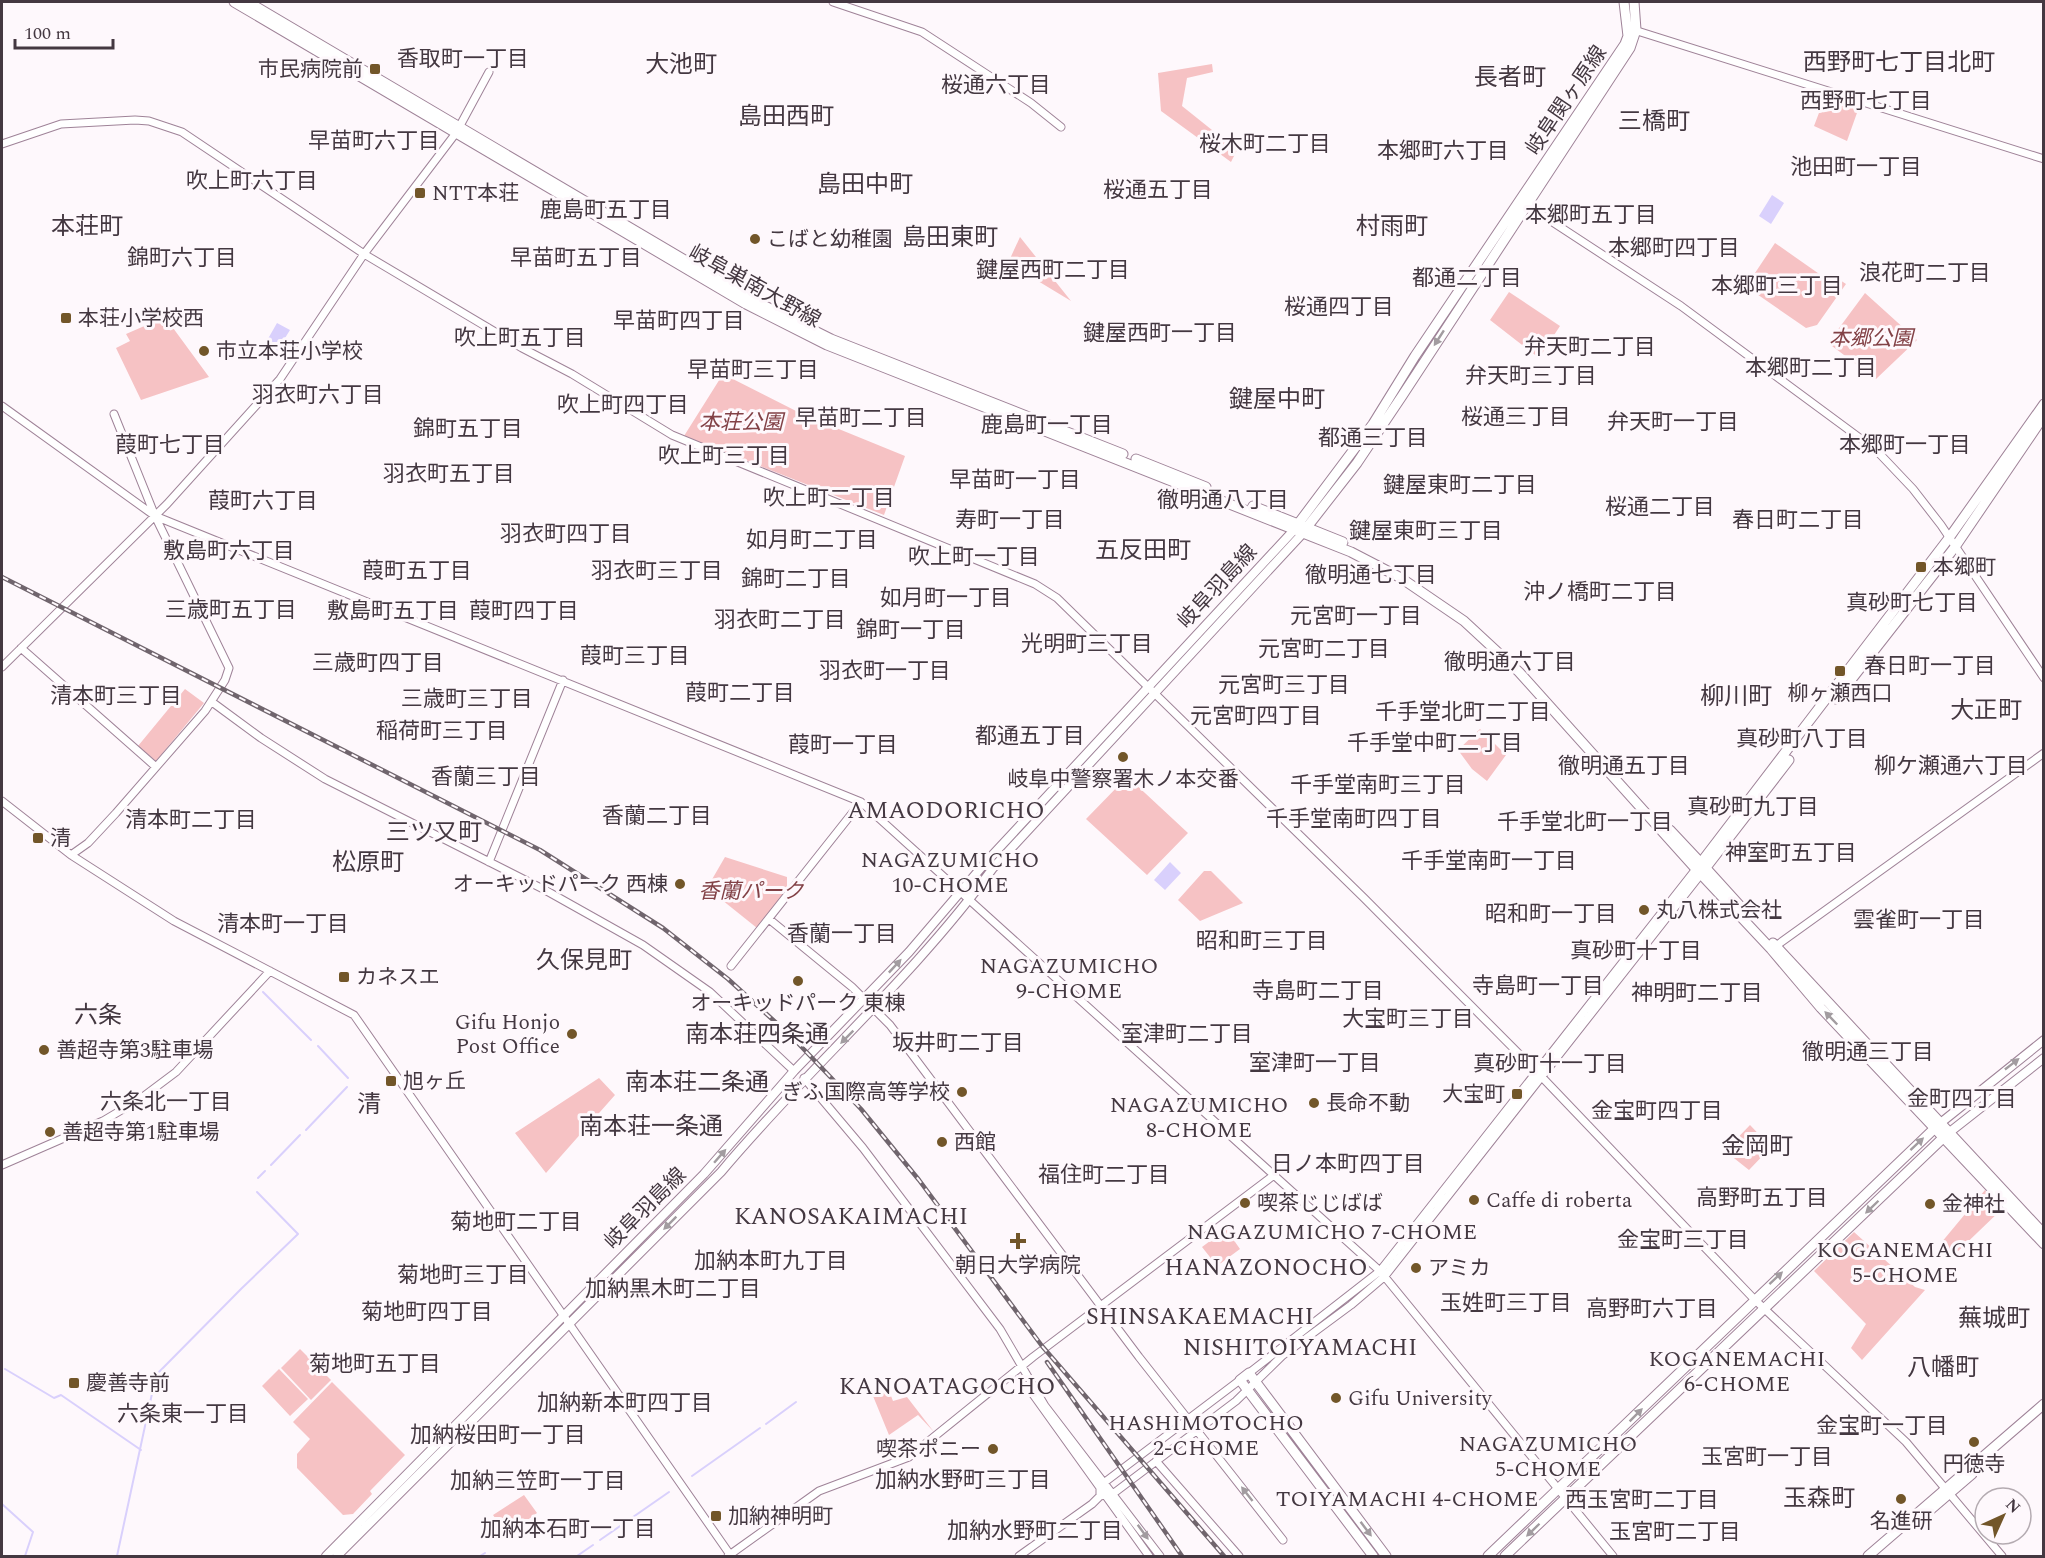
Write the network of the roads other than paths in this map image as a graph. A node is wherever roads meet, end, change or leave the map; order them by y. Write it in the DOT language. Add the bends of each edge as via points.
graph roads {
  1 [pos="234,2"];
  2 [pos="248,2"];
  3 [pos="833,2"];
  4 [pos="1624,2"];
  5 [pos="1634,2"];
  6 [pos="1632,29"];
  7 [pos="489,72"];
  8 [pos="1061,127"];
  9 [pos="458,129"];
  10 [pos="2,144"];
  11 [pos="2043,159"];
  12 [pos="1523,203"];
  13 [pos="364,254"];
  14 [pos="2043,404"];
  15 [pos="2,406"];
  16 [pos="114,414"];
  17 [pos="2043,416"];
  18 [pos="155,516"];
  19 [pos="1300,528"];
  20 [pos="1949,538"];
  21 [pos="1955,547"];
  22 [pos="220,647"];
  23 [pos="231,647"];
  24 [pos="21,648"];
  25 [pos="2,667"];
  26 [pos="2043,678"];
  27 [pos="563,680"];
  28 [pos="1151,691"];
  29 [pos="212,702"];
  30 [pos="2043,753"];
  31 [pos="156,767"];
  32 [pos="2,801"];
  33 [pos="861,802"];
  34 [pos="1726,843"];
  35 [pos="71,855"];
  36 [pos="489,862"];
  37 [pos="1701,868"];
  38 [pos="1721,885"];
  39 [pos="961,891"];
  40 [pos="970,899"];
  41 [pos="769,919"];
  42 [pos="1774,947"];
  43 [pos="731,966"];
  44 [pos="270,971"];
  45 [pos="865,999"];
  46 [pos="876,1008"];
  47 [pos="2043,1040"];
  48 [pos="2043,1058"];
  49 [pos="794,1071"];
  50 [pos="1540,1076"];
  51 [pos="804,1078"];
  52 [pos="1938,1125"];
  53 [pos="1947,1135"];
  54 [pos="2,1165"];
  55 [pos="1274,1175"];
  56 [pos="2043,1233"];
  57 [pos="2043,1244"];
  58 [pos="1382,1274"];
  59 [pos="1754,1299"];
  60 [pos="1101,1307"];
  61 [pos="1766,1310"];
  62 [pos="566,1320"];
  63 [pos="1020,1367"];
  64 [pos="1249,1373"];
  65 [pos="1240,1380"];
  66 [pos="1255,1382"];
  67 [pos="1247,1390"];
  68 [pos="2043,1404"];
  69 [pos="2043,1411"];
  70 [pos="1189,1420"];
  71 [pos="1197,1430"];
  72 [pos="1156,1461"];
  73 [pos="1103,1490"];
  74 [pos="1558,1490"];
  75 [pos="1947,1492"];
  76 [pos="1114,1493"];
  77 [pos="1565,1499"];
  78 [pos="1283,1540"];
  79 [pos="730,1556"];
  80 [pos="326,1557"];
  81 [pos="337,1557"];
  82 [pos="1019,1557"];
  83 [pos="1149,1557"];
  84 [pos="1160,1557"];
  85 [pos="1239,1557"];
  86 [pos="1373,1557"];
  87 [pos="1386,1557"];
  88 [pos="1488,1557"];
  89 [pos="1505,1557"];
  90 [pos="1612,1557"];
  91 [pos="1868,1557"];
  92 [pos="1876,1557"];
  93 [pos="2002,1557"];
  1 -- 9 [label="main road, 岐阜巣南大野線"];
  2 -- 9 [label="main road, 岐阜巣南大野線"];
  3 -- 8 [label="street" via="922,32"];
  4 -- 6 [label="main road"];
  5 -- 6 [label="main road, 岐阜関ヶ原線"];
  6 -- 11 [label="street"];
  6 -- 12 [label="main road, 岐阜関ヶ原線"];
  7 -- 9 [label="street"];
  9 -- 13 [label="street"];
  9 -- 19 [label="main road, 岐阜巣南大野線" via="746,304 827,345"];
  10 -- 13 [label="street" via="61,124 135,120 166,126 183,132"];
  12 -- 19 [label="main road, 岐阜関ヶ原線"];
  12 -- 20 [label="street" via="1681,306 1859,436 1913,489"];
  13 -- 18 [label="street" via="280,379"];
  13 -- 28 [label="street" via="672,435 1043,588"];
  14 -- 20 [label="main road"];
  15 -- 18 [label="street"];
  16 -- 18 [label="street"];
  17 -- 21 [label="main road"];
  18 -- 22 [label="street"];
  18 -- 24 [label="street"];
  18 -- 27 [label="street"];
  19 -- 28 [label="main road, 岐阜羽島線"];
  19 -- 37 [label="main road" via="1373,563 1464,621 1519,672"];
  20 -- 21 [label="street"];
  20 -- 37 [label="main road"];
  21 -- 26 [label="street"];
  21 -- 34 [label="main road"];
  22 -- 23 [label="street"];
  22 -- 29 [label="street" via="228,672"];
  24 -- 25 [label="street"];
  24 -- 31 [label="street"];
  27 -- 33 [label="street"];
  27 -- 36 [label="street"];
  28 -- 39 [label="main road, 岐阜羽島線"];
  28 -- 40 [label="main road, 岐阜羽島線"];
  28 -- 50 [label="street" via="1264,798"];
  29 -- 31 [label="street"];
  29 -- 36 [label="street" via="325,779"];
  30 -- 42 [label="street"];
  31 -- 35 [label="street" via="88,843"];
  32 -- 35 [label="street"];
  33 -- 39 [label="street"];
  33 -- 41 [label="street"];
  34 -- 37 [label="main road"];
  34 -- 38 [label="main road" via="1714,866"];
  35 -- 44 [label="street" via="174,921"];
  36 -- 49 [label="street" via="643,945 679,969 724,1004"];
  37 -- 38 [label="main road"];
  37 -- 42 [label="main road"];
  37 -- 50 [label="street"];
  38 -- 42 [label="main road"];
  39 -- 40 [label="street"];
  45 -- 39 [label="main road, 岐阜羽島線, one-way"];
  40 -- 46 [label="main road, 岐阜羽島線"];
  40 -- 55 [label="street"];
  41 -- 43 [label="street"];
  41 -- 45 [label="street"];
  42 -- 52 [label="main road" via="1821,1008"];
  44 -- 54 [label="street" via="176,1072 150,1092 103,1121"];
  44 -- 62 [label="street" via="354,1015"];
  45 -- 46 [label="street"];
  45 -- 49 [label="main road, 岐阜羽島線"];
  46 -- 51 [label="main road, 岐阜羽島線, one-way"];
  46 -- 60 [label="street"];
  52 -- 47 [label="main road, one-way"];
  48 -- 53 [label="main road"];
  62 -- 49 [label="main road, 岐阜羽島線, one-way" via="704,1174"];
  50 -- 58 [label="street"];
  50 -- 59 [label="street"];
  51 -- 62 [label="main road, 岐阜羽島線, one-way" via="721,1172"];
  51 -- 63 [label="street" via="863,1148 1000,1329"];
  52 -- 53 [label="main road"];
  59 -- 52 [label="main road, one-way"];
  53 -- 56 [label="main road"];
  53 -- 57 [label="main road"];
  53 -- 61 [label="main road, one-way"];
  55 -- 58 [label="street"];
  55 -- 60 [label="street"];
  58 -- 64 [label="street"];
  58 -- 66 [label="street" via="1351,1305 1282,1356"];
  58 -- 74 [label="street"];
  59 -- 61 [label="street"];
  74 -- 59 [label="main road, one-way"];
  60 -- 63 [label="street"];
  60 -- 70 [label="street"];
  61 -- 75 [label="street" via="1906,1443"];
  61 -- 77 [label="main road"];
  62 -- 79 [label="street"];
  62 -- 80 [label="main road, 岐阜羽島線"];
  62 -- 81 [label="main road, 岐阜羽島線"];
  63 -- 73 [label="street" via="1041,1408"];
  63 -- 79 [label="street" via="909,1457 819,1491"];
  64 -- 65 [label="main road"];
  64 -- 66 [label="main road"];
  65 -- 67 [label="main road"];
  65 -- 70 [label="street"];
  66 -- 67 [label="street"];
  66 -- 87 [label="main road, one-way"];
  67 -- 71 [label="street"];
  67 -- 86 [label="main road"];
  68 -- 75 [label="main road"];
  69 -- 75 [label="main road"];
  70 -- 71 [label="street"];
  70 -- 73 [label="street"];
  71 -- 72 [label="street"];
  78 -- 71 [label="street, one-way"];
  72 -- 76 [label="street"];
  72 -- 85 [label="street"];
  73 -- 76 [label="street"];
  73 -- 76 [label="street"];
  73 -- 82 [label="street"];
  73 -- 83 [label="street"];
  74 -- 77 [label="street"];
  74 -- 88 [label="main road"];
  75 -- 91 [label="main road"];
  75 -- 92 [label="main road"];
  75 -- 93 [label="street"];
  76 -- 84 [label="street, one-way"];
  77 -- 89 [label="main road, one-way"];
  77 -- 90 [label="street"];
}
